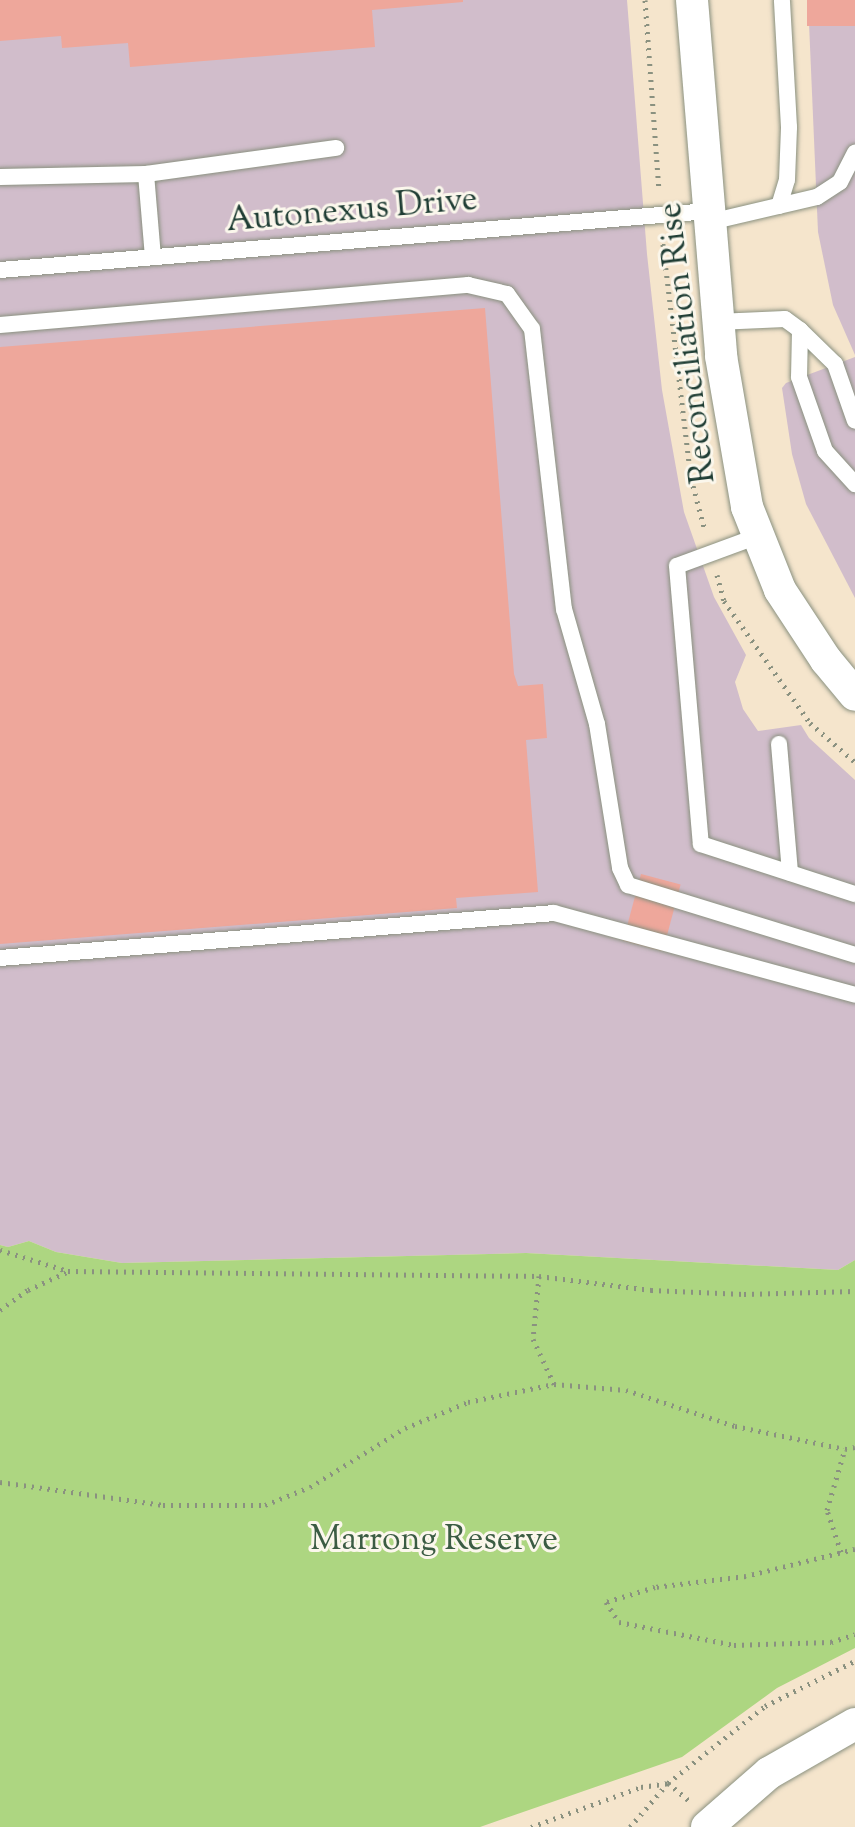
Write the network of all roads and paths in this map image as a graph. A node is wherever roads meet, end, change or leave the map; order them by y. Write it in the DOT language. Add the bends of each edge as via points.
graph roads {
  1 [pos="692,0"];
  2 [pos="782,0"];
  3 [pos="336,148"];
  4 [pos="855,153"];
  5 [pos="146,174"];
  6 [pos="0,177"];
  7 [pos="779,206"];
  8 [pos="709,216"];
  9 [pos="153,257"];
  10 [pos="0,270"];
  11 [pos="717,322"];
  12 [pos="0,325"];
  13 [pos="800,330"];
  14 [pos="855,421"];
  15 [pos="855,484"];
  16 [pos="758,536"];
  17 [pos="855,695"];
  18 [pos="779,744"];
  19 [pos="790,873"];
  20 [pos="855,894"];
  21 [pos="855,955"];
  22 [pos="0,958"];
  23 [pos="855,995"];
  24 [pos="0,1250"];
  25 [pos="68,1271"];
  26 [pos="539,1276"];
  27 [pos="855,1291"];
  28 [pos="0,1310"];
  29 [pos="554,1384"];
  30 [pos="855,1447"];
  31 [pos="845,1449"];
  32 [pos="0,1482"];
  33 [pos="855,1549"];
  34 [pos="841,1552"];
  35 [pos="855,1634"];
  36 [pos="855,1661"];
  37 [pos="855,1724"];
  38 [pos="668,1783"];
  39 [pos="685,1795"];
  40 [pos="531,1827"];
  41 [pos="630,1827"];
  42 [pos="707,1827"];
  1 -- 8 [label="street, Reconciliation Rise"];
  2 -- 7 [label="lane" via="789,127 787,180"];
  3 -- 5 [label="lane"];
  4 -- 7 [label="lane, Autonexus Drive" via="840,182 817,197"];
  5 -- 6 [label="lane"];
  5 -- 9 [label="lane"];
  7 -- 8 [label="lane, Autonexus Drive"];
  8 -- 9 [label="lane, Autonexus Drive"];
  8 -- 11 [label="street, Reconciliation Rise"];
  9 -- 10 [label="lane, Autonexus Drive"];
  11 -- 13 [label="lane" via="785,319"];
  11 -- 16 [label="street, Reconciliation Rise" via="731,428"];
  12 -- 21 [label="lane" via="468,285 507,294 532,329 564,609 597,724 620,868 628,885"];
  13 -- 14 [label="lane" via="835,364"];
  13 -- 15 [label="lane" via="799,377 825,451"];
  16 -- 17 [label="street, Reconciliation Rise" via="780,590"];
  16 -- 19 [label="lane" via="677,566 701,844"];
  18 -- 19 [label="lane"];
  19 -- 20 [label="lane"];
  22 -- 23 [label="lane" via="554,913"];
  24 -- 25 [label="path"];
  25 -- 26 [label="path"];
  25 -- 28 [label="path"];
  26 -- 27 [label="path" via="667,1291"];
  26 -- 29 [label="path" via="533,1339"];
  29 -- 31 [label="path" via="626,1390 735,1426"];
  29 -- 32 [label="path" via="468,1402 405,1428 310,1487 265,1505 163,1505"];
  30 -- 31 [label="path"];
  31 -- 34 [label="path" via="827,1510"];
  33 -- 34 [label="path"];
  34 -- 35 [label="path" via="746,1576 655,1587 606,1602 619,1622 734,1645 831,1642"];
  36 -- 38 [label="path" via="765,1706"];
  37 -- 42 [label="street" via="769,1773"];
  38 -- 39 [label="path"];
  38 -- 40 [label="path" via="641,1787"];
  38 -- 41 [label="path"];
}
